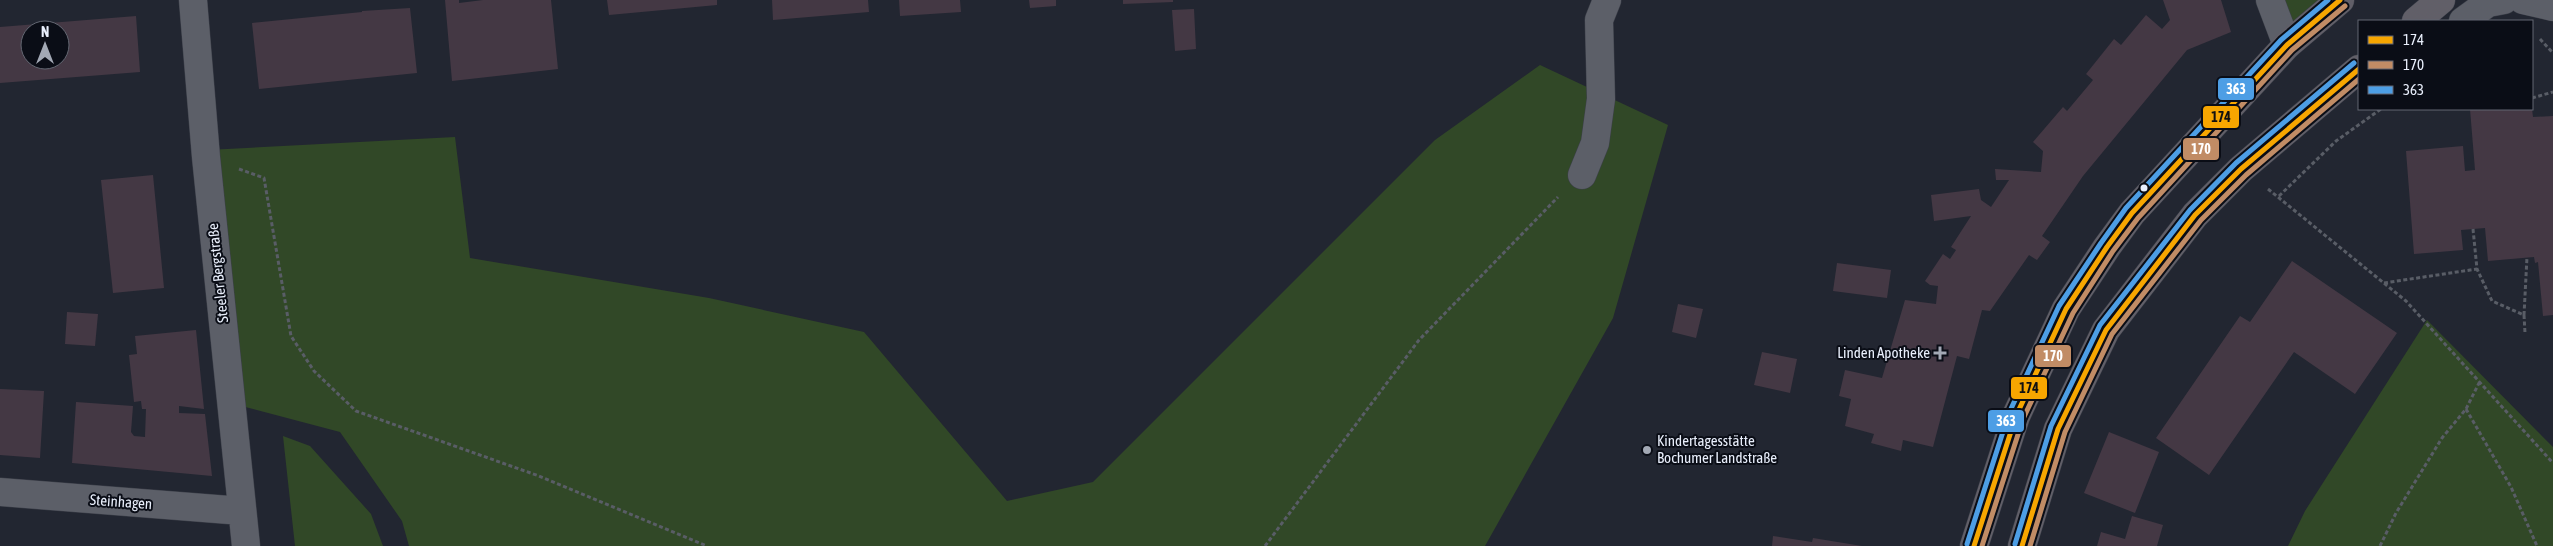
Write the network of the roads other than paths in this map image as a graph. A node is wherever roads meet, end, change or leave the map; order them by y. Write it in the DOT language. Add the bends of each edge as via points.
graph roads {
  1 [pos="193,0"];
  2 [pos="1607,0"];
  3 [pos="2270,0"];
  4 [pos="2340,0"];
  5 [pos="2442,0"];
  6 [pos="2504,0"];
  7 [pos="2523,0"];
  8 [pos="2553,7"];
  9 [pos="2417,20"];
  10 [pos="2464,20"];
  11 [pos="2286,45"];
  12 [pos="2353,78"];
  13 [pos="1582,175"];
  14 [pos="0,492"];
  15 [pos="242,511"];
  16 [pos="246,546"];
  17 [pos="1974,546"];
  18 [pos="2022,546"];
  1 -- 15 [label="street, Steeler Bergstraße"];
  2 -- 13 [label="street" via="1599,20 1600,99 1595,143"];
  3 -- 11 [label="street"];
  4 -- 11 [label="main road"];
  5 -- 9 [label="main road"];
  6 -- 10 [label="street" via="2488,3"];
  7 -- 8 [label="street"];
  11 -- 17 [label="main road" via="2132,213 2066,309 2016,416"];
  12 -- 18 [label="main road" via="2241,169 2195,215 2106,330 2058,429"];
  14 -- 15 [label="street, Steinhagen"];
  15 -- 16 [label="street, Steeler Bergstraße"];
}
